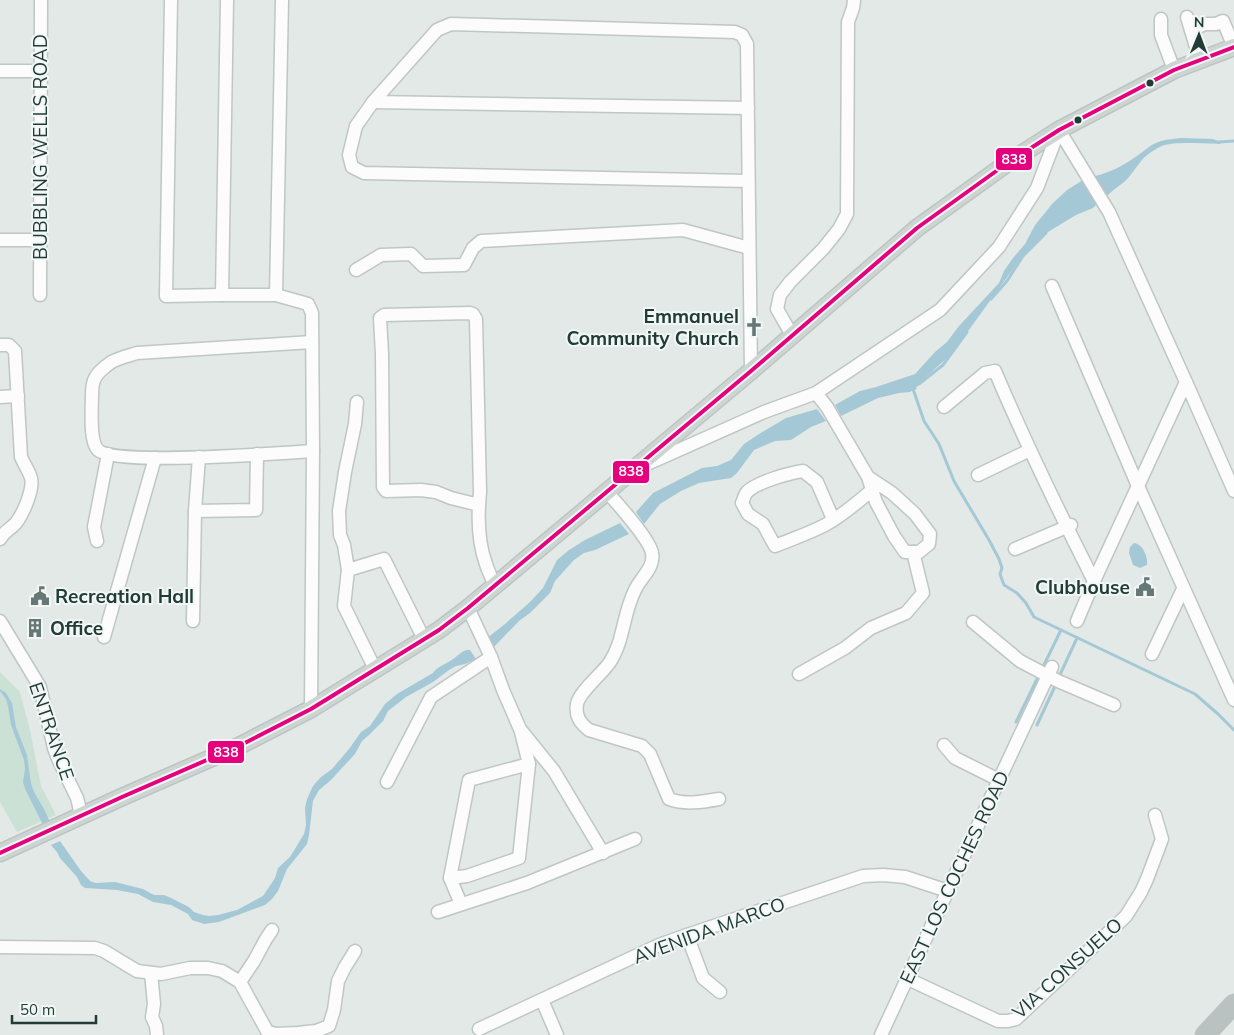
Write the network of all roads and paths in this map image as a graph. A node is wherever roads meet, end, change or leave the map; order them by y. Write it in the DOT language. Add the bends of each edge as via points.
graph roads {
  1 [pos="41,0"];
  2 [pos="171,0"];
  3 [pos="227,0"];
  4 [pos="282,0"];
  5 [pos="854,0"];
  6 [pos="1188,17"];
  7 [pos="1161,19"];
  8 [pos="1191,30"];
  9 [pos="1234,47"];
  10 [pos="1200,60"];
  11 [pos="0,70"];
  12 [pos="1174,70"];
  13 [pos="40,71"];
  14 [pos="373,102"];
  15 [pos="748,108"];
  16 [pos="1060,130"];
  17 [pos="748,181"];
  18 [pos="0,240"];
  19 [pos="40,240"];
  20 [pos="749,248"];
  21 [pos="356,270"];
  22 [pos="1052,286"];
  23 [pos="40,295"];
  24 [pos="222,295"];
  25 [pos="276,296"];
  26 [pos="792,335"];
  27 [pos="312,342"];
  28 [pos="1,345"];
  29 [pos="751,371"];
  30 [pos="1186,382"];
  31 [pos="816,393"];
  32 [pos="18,396"];
  33 [pos="0,397"];
  34 [pos="357,402"];
  35 [pos="944,407"];
  36 [pos="1030,450"];
  37 [pos="313,451"];
  38 [pos="108,454"];
  39 [pos="256,454"];
  40 [pos="198,457"];
  41 [pos="155,458"];
  42 [pos="631,471"];
  43 [pos="978,474"];
  44 [pos="868,477"];
  45 [pos="1138,486"];
  46 [pos="872,490"];
  47 [pos="1234,491"];
  48 [pos="607,492"];
  49 [pos="479,505"];
  50 [pos="195,511"];
  51 [pos="833,519"];
  52 [pos="1068,526"];
  53 [pos="1,535"];
  54 [pos="97,541"];
  55 [pos="1015,548"];
  56 [pos="913,552"];
  57 [pos="348,570"];
  58 [pos="1094,582"];
  59 [pos="495,586"];
  60 [pos="1184,589"];
  61 [pos="468,608"];
  62 [pos="0,621"];
  63 [pos="193,621"];
  64 [pos="1077,621"];
  65 [pos="973,622"];
  66 [pos="104,637"];
  67 [pos="424,639"];
  68 [pos="1152,654"];
  69 [pos="491,657"];
  70 [pos="376,669"];
  71 [pos="1050,672"];
  72 [pos="799,674"];
  73 [pos="1234,700"];
  74 [pos="1114,706"];
  75 [pos="311,709"];
  76 [pos="520,729"];
  77 [pos="944,745"];
  78 [pos="528,764"];
  79 [pos="999,780"];
  80 [pos="387,782"];
  81 [pos="719,799"];
  82 [pos="78,801"];
  83 [pos="95,810"];
  84 [pos="1155,815"];
  85 [pos="76,818"];
  86 [pos="635,839"];
  87 [pos="603,852"];
  88 [pos="0,853"];
  89 [pos="450,878"];
  90 [pos="948,891"];
  91 [pos="460,904"];
  92 [pos="438,912"];
  93 [pos="272,930"];
  94 [pos="687,935"];
  95 [pos="0,947"];
  96 [pos="355,951"];
  97 [pos="152,972"];
  98 [pos="908,979"];
  99 [pos="240,982"];
  100 [pos="720,992"];
  101 [pos="542,1000"];
  102 [pos="1234,1004"];
  103 [pos="479,1029"];
  104 [pos="157,1035"];
  105 [pos="557,1035"];
  106 [pos="881,1035"];
  107 [pos="1205,1035"];
  1 -- 13 [label="street, BUBBLING WELLS ROAD"];
  2 -- 24 [label="street" via="166,296"];
  3 -- 24 [label="street"];
  4 -- 25 [label="street"];
  5 -- 26 [label="street" via="848,22 847,214 823,249 780,295 777,308"];
  6 -- 8 [label="street"];
  7 -- 12 [label="street" via="1161,34"];
  8 -- 9 [label="street" via="1223,21"];
  8 -- 10 [label="street"];
  9 -- 10 [label="main road"];
  10 -- 12 [label="main road"];
  11 -- 13 [label="street"];
  12 -- 16 [label="main road"];
  13 -- 19 [label="street, BUBBLING WELLS ROAD"];
  14 -- 15 [label="street"];
  14 -- 15 [label="street" via="437,30 451,24 735,32 742,35 747,44"];
  14 -- 17 [label="street" via="356,126 349,155 352,167 364,173"];
  15 -- 17 [label="street"];
  16 -- 26 [label="main road" via="917,228"];
  16 -- 30 [label="street" via="1110,215"];
  16 -- 31 [label="street" via="1037,188 999,247 940,310"];
  17 -- 20 [label="street"];
  18 -- 19 [label="street"];
  19 -- 23 [label="street, BUBBLING WELLS ROAD"];
  20 -- 21 [label="street" via="683,230 645,232 481,242 473,248 464,265 423,266 411,254 381,255"];
  20 -- 29 [label="street"];
  22 -- 45 [label="street"];
  24 -- 25 [label="street"];
  25 -- 27 [label="street" via="308,304 312,314"];
  26 -- 29 [label="main road"];
  27 -- 37 [label="street"];
  27 -- 38 [label="street" via="138,354 115,360 97,374 92,386 95,446"];
  28 -- 32 [label="street" via="9,345 15,351"];
  29 -- 42 [label="main road"];
  30 -- 45 [label="street"];
  30 -- 47 [label="street"];
  31 -- 42 [label="street" via="764,412"];
  31 -- 44 [label="street"];
  32 -- 33 [label="street"];
  32 -- 53 [label="street" via="21,457 32,486 19,519"];
  34 -- 57 [label="street" via="339,511 340,535"];
  35 -- 36 [label="street" via="986,373 995,371"];
  36 -- 43 [label="street"];
  36 -- 52 [label="street"];
  37 -- 39 [label="street"];
  37 -- 75 [label="street"];
  38 -- 41 [label="street"];
  38 -- 54 [label="street" via="94,527"];
  39 -- 40 [label="street"];
  39 -- 50 [label="street" via="256,510"];
  40 -- 41 [label="street"];
  40 -- 50 [label="street"];
  41 -- 66 [label="street"];
  42 -- 48 [label="main road"];
  44 -- 46 [label="street"];
  44 -- 56 [label="street" via="892,492 930,534 929,544 919,552"];
  45 -- 58 [label="street"];
  45 -- 60 [label="street"];
  46 -- 51 [label="street"];
  46 -- 56 [label="street" via="894,536 905,552"];
  48 -- 59 [label="main road"];
  48 -- 81 [label="street" via="642,534 653,555 650,567 634,591 619,643 609,664 577,702 578,718 589,730 642,746 650,754 669,799 695,803"];
  49 -- 49 [label="street" via="436,492 386,491 383,487 380,318 384,315 470,313 475,316"];
  49 -- 59 [label="street" via="480,543"];
  50 -- 63 [label="street"];
  51 -- 51 [label="street" via="775,546 763,524 748,514 742,503 745,494 756,486 803,472 816,482"];
  52 -- 55 [label="street"];
  52 -- 58 [label="street"];
  56 -- 72 [label="street" via="923,592 906,613 871,628 845,648"];
  57 -- 67 [label="street" via="384,559"];
  57 -- 70 [label="street" via="344,606"];
  58 -- 64 [label="street"];
  59 -- 61 [label="main road"];
  60 -- 68 [label="street"];
  60 -- 73 [label="street"];
  61 -- 67 [label="main road"];
  61 -- 69 [label="street"];
  62 -- 82 [label="street, ENTRANCE" via="40,688 54,748"];
  65 -- 71 [label="street" via="1020,661"];
  67 -- 70 [label="main road"];
  69 -- 76 [label="street"];
  69 -- 80 [label="street" via="431,697"];
  70 -- 75 [label="main road"];
  71 -- 74 [label="street"];
  71 -- 79 [label="street, EAST LOS COCHES ROAD"];
  75 -- 83 [label="main road" via="239,746"];
  76 -- 78 [label="street"];
  76 -- 87 [label="street" via="554,771"];
  77 -- 79 [label="street" via="955,758"];
  78 -- 89 [label="street" via="469,780"];
  78 -- 89 [label="street" via="519,858 467,876"];
  79 -- 90 [label="street, EAST LOS COCHES ROAD"];
  82 -- 83 [label="street" via="84,810"];
  82 -- 85 [label="street, ENTRANCE" via="80,810"];
  83 -- 85 [label="main road"];
  84 -- 98 [label="street, VIA CONSUELO" via="1162,840 1141,892 1126,916 1016,1019 998,1021"];
  85 -- 88 [label="main road"];
  86 -- 87 [label="street"];
  87 -- 91 [label="street" via="527,883"];
  89 -- 91 [label="street"];
  90 -- 94 [label="street, AVENIDA MARCO" via="905,877 863,876"];
  90 -- 98 [label="street, EAST LOS COCHES ROAD"];
  91 -- 92 [label="street"];
  93 -- 99 [label="street"];
  94 -- 100 [label="street" via="704,978"];
  94 -- 101 [label="street, AVENIDA MARCO"];
  95 -- 97 [label="street" via="95,948 137,971"];
  96 -- 99 [label="street" via="338,981 329,1026 316,1031 275,1034 267,1031"];
  97 -- 99 [label="street" via="161,974 208,968 222,971"];
  97 -- 104 [label="street" via="152,1016"];
  98 -- 106 [label="street, EAST LOS COCHES ROAD"];
  101 -- 103 [label="street, AVENIDA MARCO"];
  101 -- 105 [label="street"];
  102 -- 107 [label="highway"];
}
